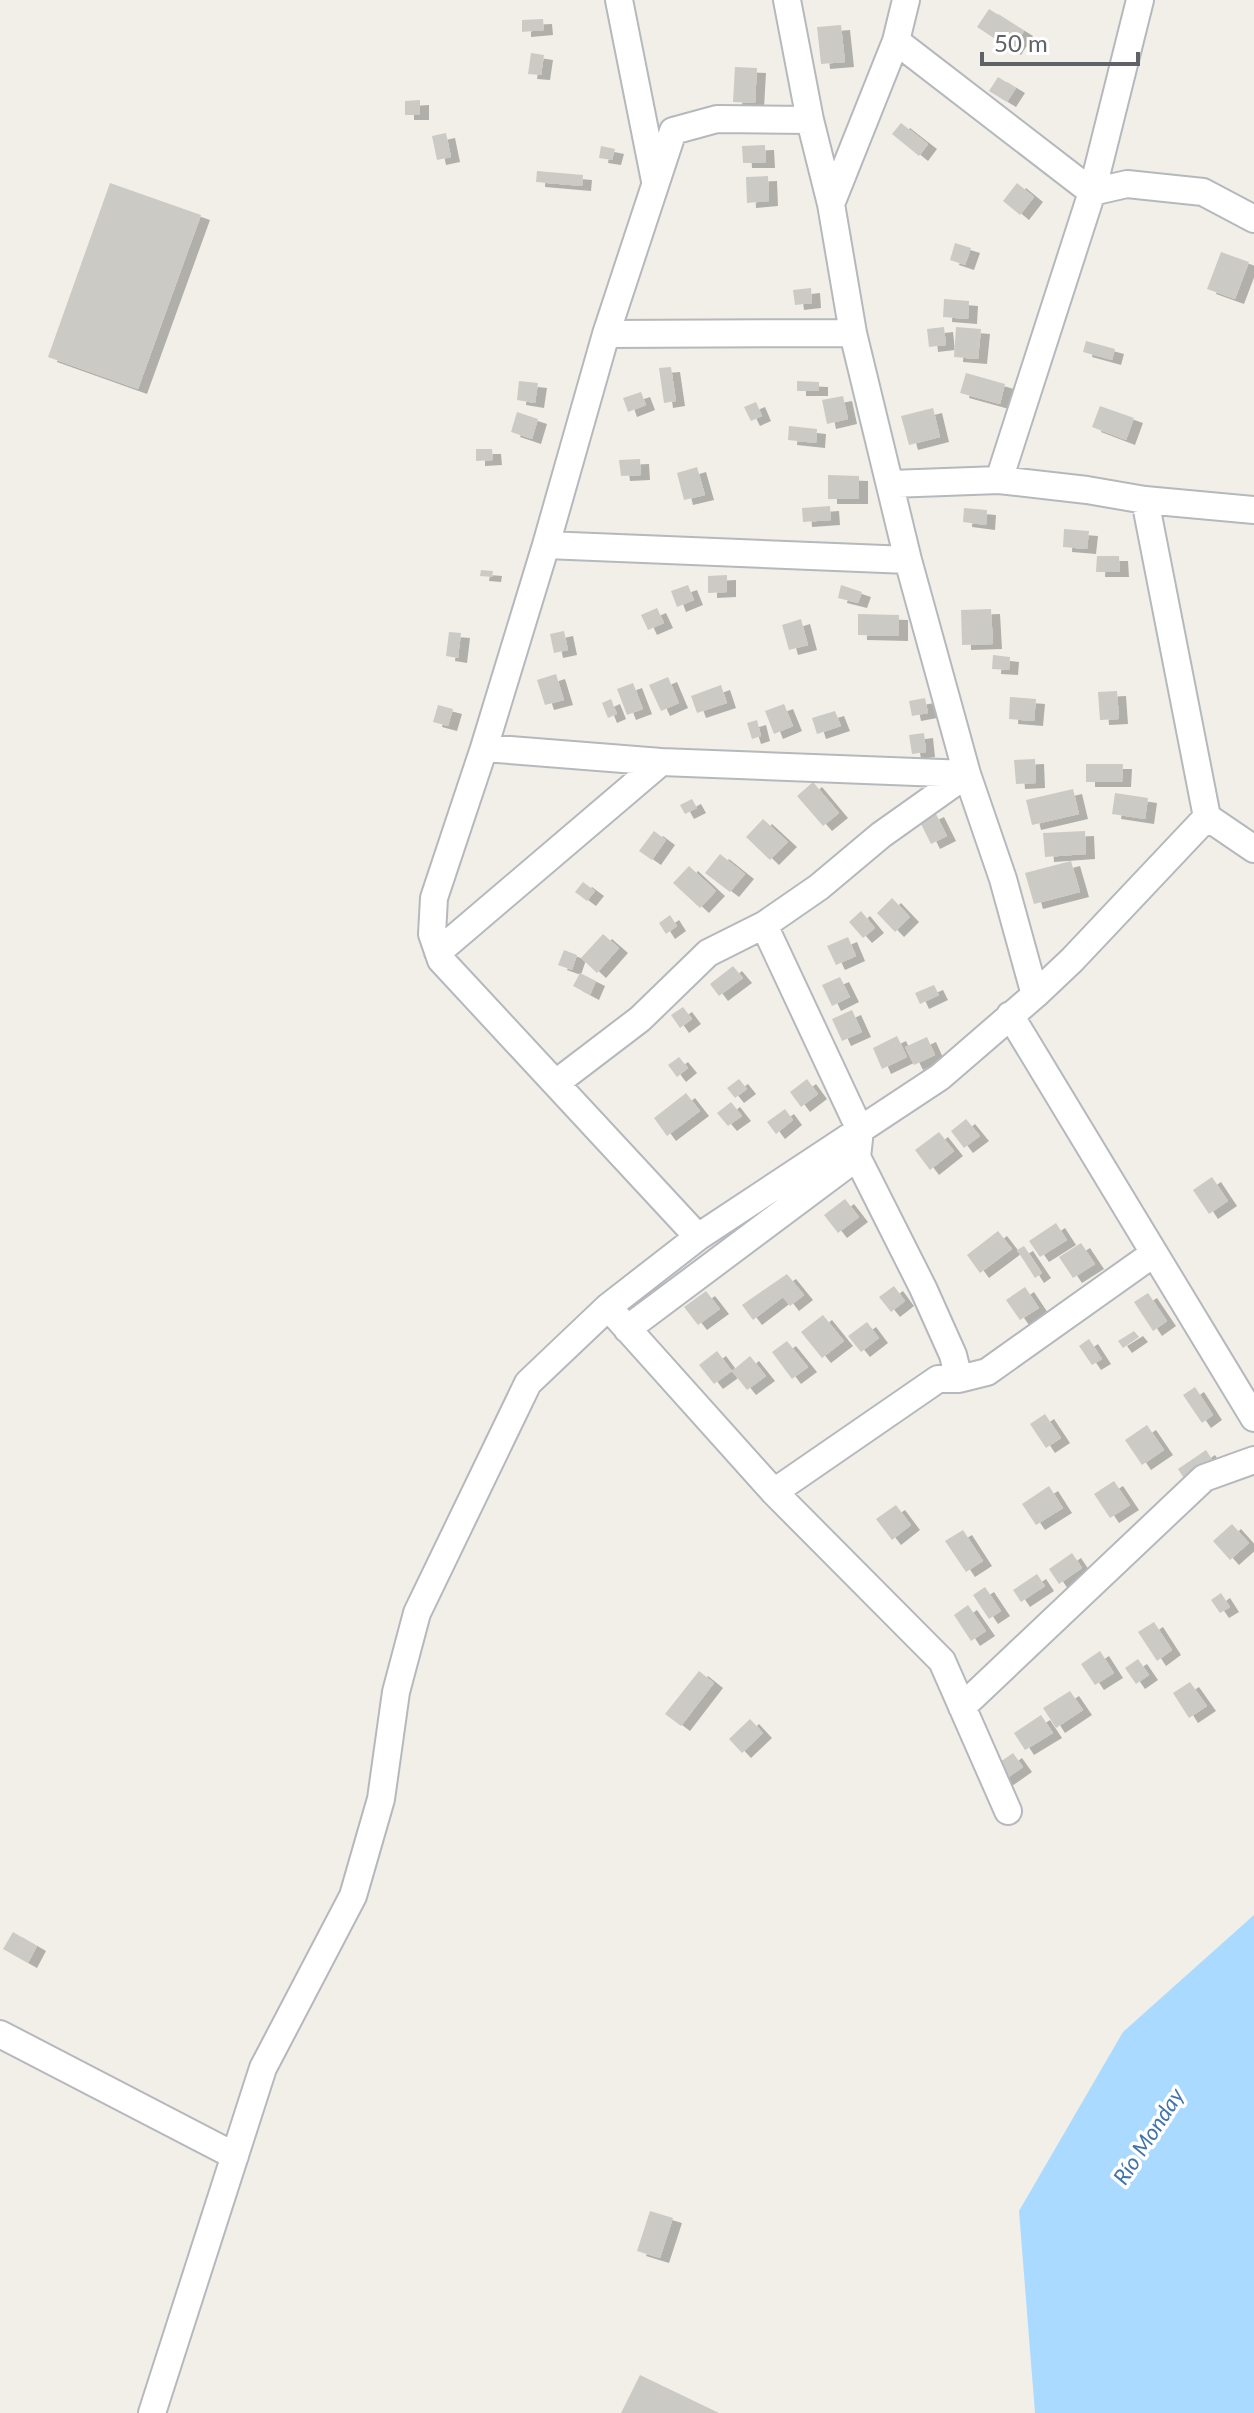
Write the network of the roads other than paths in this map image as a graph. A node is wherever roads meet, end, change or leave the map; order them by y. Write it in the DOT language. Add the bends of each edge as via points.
graph roads {
  1 [pos="619,0"];
  2 [pos="787,0"];
  3 [pos="906,0"];
  4 [pos="1140,0"];
  5 [pos="896,41"];
  6 [pos="810,120"];
  7 [pos="656,184"];
  8 [pos="1092,192"];
  9 [pos="831,204"];
  10 [pos="1254,219"];
  11 [pos="853,333"];
  12 [pos="606,334"];
  13 [pos="999,480"];
  14 [pos="891,484"];
  15 [pos="1145,500"];
  16 [pos="1250,501"];
  17 [pos="546,545"];
  18 [pos="908,560"];
  19 [pos="484,748"];
  20 [pos="661,762"];
  21 [pos="967,774"];
  22 [pos="1207,817"];
  23 [pos="1254,849"];
  24 [pos="764,925"];
  25 [pos="438,952"];
  26 [pos="1035,995"];
  27 [pos="1010,1015"];
  28 [pos="556,1083"];
  29 [pos="860,1130"];
  30 [pos="857,1157"];
  31 [pos="698,1237"];
  32 [pos="1153,1254"];
  33 [pos="608,1307"];
  34 [pos="627,1329"];
  35 [pos="959,1379"];
  36 [pos="1254,1418"];
  37 [pos="1254,1460"];
  38 [pos="774,1492"];
  39 [pos="962,1707"];
  40 [pos="1008,1811"];
  41 [pos="0,2034"];
  42 [pos="235,2156"];
  43 [pos="152,2413"];
  1 -- 7 [label="street"];
  2 -- 6 [label="street"];
  3 -- 5 [label="street"];
  4 -- 8 [label="street"];
  5 -- 8 [label="street"];
  5 -- 9 [label="street"];
  6 -- 7 [label="street" via="717,119 673,131"];
  6 -- 9 [label="street"];
  7 -- 12 [label="street"];
  8 -- 10 [label="street" via="1127,184 1203,192"];
  8 -- 13 [label="street"];
  9 -- 11 [label="street"];
  11 -- 12 [label="street"];
  11 -- 14 [label="street"];
  12 -- 17 [label="street"];
  13 -- 14 [label="street"];
  13 -- 15 [label="street"];
  14 -- 18 [label="street"];
  15 -- 16 [label="street"];
  15 -- 22 [label="street"];
  17 -- 18 [label="street"];
  17 -- 19 [label="street"];
  18 -- 21 [label="street"];
  19 -- 20 [label="street"];
  19 -- 25 [label="street" via="434,898 432,934"];
  20 -- 21 [label="street"];
  20 -- 25 [label="street"];
  21 -- 24 [label="street"];
  21 -- 26 [label="street"];
  22 -- 23 [label="street"];
  22 -- 26 [label="street"];
  24 -- 28 [label="street" via="708,953 640,1019"];
  24 -- 29 [label="street"];
  25 -- 28 [label="street"];
  26 -- 27 [label="street"];
  27 -- 29 [label="street" via="940,1077"];
  27 -- 32 [label="street"];
  28 -- 31 [label="street"];
  29 -- 30 [label="street"];
  29 -- 31 [label="street"];
  30 -- 34 [label="street"];
  30 -- 35 [label="street" via="923,1288"];
  31 -- 33 [label="street"];
  32 -- 35 [label="street" via="987,1372"];
  32 -- 36 [label="street"];
  33 -- 34 [label="street"];
  33 -- 42 [label="street" via="528,1383 417,1613 396,1692 381,1799 353,1896 263,2068"];
  34 -- 38 [label="street"];
  35 -- 38 [label="street" via="938,1379"];
  37 -- 39 [label="street" via="1204,1478"];
  38 -- 39 [label="street" via="942,1661"];
  39 -- 40 [label="street"];
  41 -- 42 [label="street"];
  42 -- 43 [label="street"];
}
